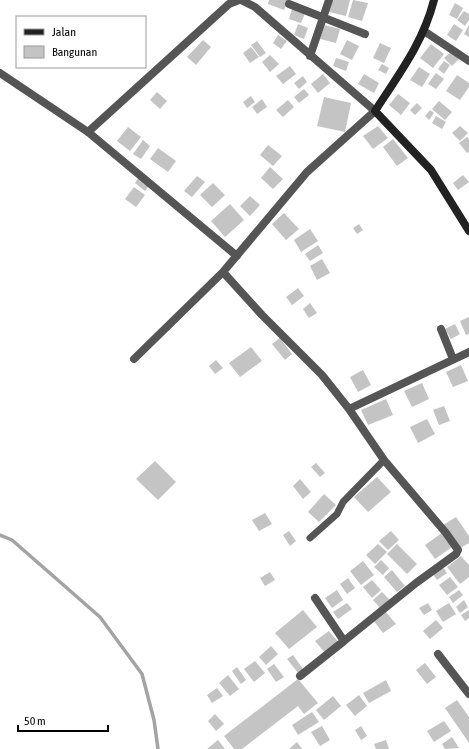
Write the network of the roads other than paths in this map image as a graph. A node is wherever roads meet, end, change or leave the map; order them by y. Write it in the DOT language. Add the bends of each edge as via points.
graph roads {
  1 [pos="242,0"];
  2 [pos="328,0"];
  3 [pos="434,0"];
  4 [pos="289,4"];
  5 [pos="324,17"];
  6 [pos="424,31"];
  7 [pos="365,34"];
  8 [pos="310,56"];
  9 [pos="469,61"];
  10 [pos="0,73"];
  11 [pos="375,111"];
  12 [pos="88,132"];
  13 [pos="469,231"];
  14 [pos="237,256"];
  15 [pos="223,272"];
  16 [pos="441,329"];
  17 [pos="469,352"];
  18 [pos="453,359"];
  19 [pos="134,360"];
  20 [pos="349,409"];
  21 [pos="384,460"];
  22 [pos="310,538"];
  23 [pos="315,598"];
  24 [pos="344,641"];
  25 [pos="438,654"];
  26 [pos="300,676"];
  27 [pos="469,694"];
  1 -- 8 [label="street" via="255,7"];
  1 -- 12 [label="street" via="229,4"];
  2 -- 5 [label="street"];
  3 -- 6 [label="street"];
  4 -- 5 [label="street"];
  5 -- 7 [label="street"];
  5 -- 8 [label="street"];
  6 -- 9 [label="street"];
  6 -- 11 [label="street" via="416,48"];
  8 -- 11 [label="street"];
  10 -- 12 [label="street"];
  11 -- 13 [label="street" via="431,170"];
  11 -- 14 [label="street" via="307,172"];
  12 -- 14 [label="street"];
  14 -- 15 [label="street"];
  15 -- 19 [label="street"];
  15 -- 20 [label="street" via="262,315 306,357"];
  16 -- 18 [label="street"];
  17 -- 18 [label="street"];
  18 -- 20 [label="street"];
  20 -- 21 [label="street"];
  21 -- 22 [label="lane" via="342,502 337,514"];
  21 -- 24 [label="street" via="446,533 458,551"];
  23 -- 24 [label="street"];
  24 -- 26 [label="street"];
  25 -- 27 [label="street"];
}
